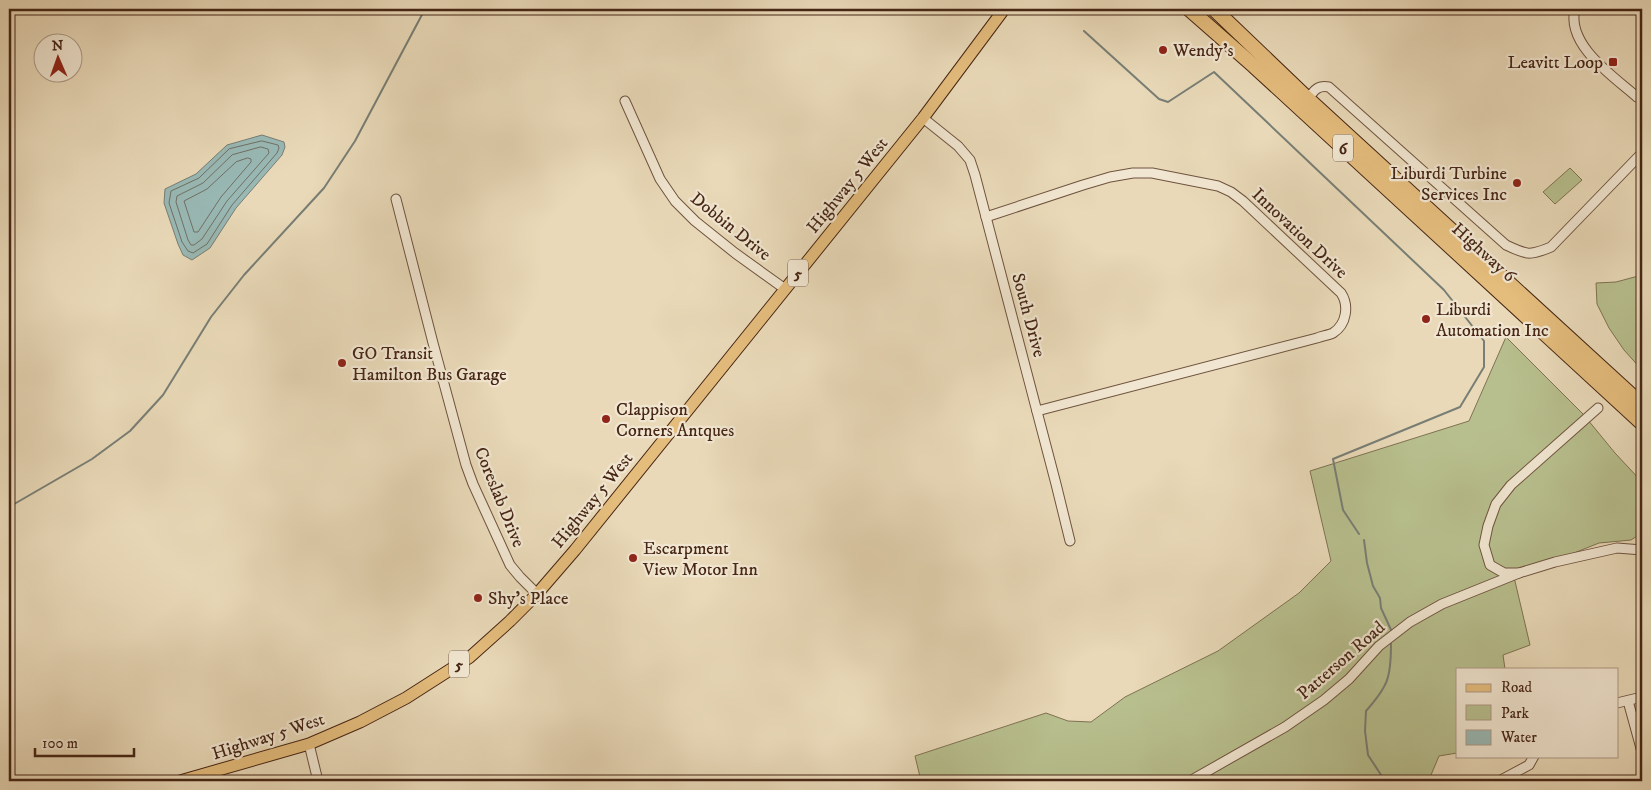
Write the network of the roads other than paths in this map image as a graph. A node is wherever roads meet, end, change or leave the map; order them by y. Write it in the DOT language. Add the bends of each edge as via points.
graph roads {
  1 [pos="1189,9"];
  2 [pos="1214,9"];
  3 [pos="1575,9"];
  4 [pos="1005,10"];
  5 [pos="1292,92"];
  6 [pos="1308,98"];
  7 [pos="1642,99"];
  8 [pos="626,101"];
  9 [pos="923,118"];
  10 [pos="1642,153"];
  11 [pos="1403,195"];
  12 [pos="396,199"];
  13 [pos="986,217"];
  14 [pos="785,289"];
  15 [pos="1642,405"];
  16 [pos="1598,408"];
  17 [pos="1037,411"];
  18 [pos="1642,424"];
  19 [pos="1070,541"];
  20 [pos="1642,550"];
  21 [pos="1519,573"];
  22 [pos="537,594"];
  23 [pos="1642,697"];
  24 [pos="1628,701"];
  25 [pos="1618,703"];
  26 [pos="309,744"];
  27 [pos="1642,752"];
  28 [pos="1533,758"];
  29 [pos="180,781"];
  30 [pos="318,781"];
  31 [pos="1190,781"];
  32 [pos="1499,781"];
  1 -- 5 [label="highway, Highway 6 / 6"];
  2 -- 5 [label="highway, Highway 6 / 6"];
  3 -- 7 [label="street" via="1576,34 1586,51"];
  4 -- 9 [label="main road, Highway 5 West / 5"];
  5 -- 6 [label="highway, Highway 6 / 6"];
  5 -- 11 [label="highway, Highway 6 / 6"];
  6 -- 10 [label="street" via="1319,86 1329,87 1506,245 1520,252 1535,254 1551,247"];
  6 -- 11 [label="highway, Highway 6 / 6"];
  8 -- 14 [label="street, Dobbin Drive" via="660,179 675,201 702,227"];
  9 -- 13 [label="street, South Drive" via="970,160"];
  9 -- 14 [label="main road, Highway 5 West / 5"];
  11 -- 15 [label="highway, Highway 6 / 6"];
  11 -- 18 [label="highway, Highway 6 / 6"];
  12 -- 22 [label="street, Coreslab Drive" via="466,465 510,565"];
  13 -- 17 [label="street, South Drive"];
  13 -- 17 [label="street, Innovation Drive" via="1133,172 1218,186 1243,201 1344,298 1343,321 1334,332 1318,338"];
  14 -- 22 [label="main road, Highway 5 West / 5"];
  16 -- 21 [label="street" via="1511,485 1496,504 1484,545 1490,565 1504,573"];
  17 -- 19 [label="street, South Drive"];
  20 -- 21 [label="street, Patterson Road" via="1617,548"];
  21 -- 31 [label="street, Patterson Road" via="1442,604 1410,622 1379,646 1349,679 1324,700 1285,727"];
  22 -- 26 [label="main road, Highway 5 West / 5" via="470,657 406,698"];
  23 -- 24 [label="street"];
  24 -- 25 [label="street"];
  24 -- 27 [label="street"];
  26 -- 29 [label="main road, Highway 5 West / 5"];
  26 -- 30 [label="street"];
  28 -- 32 [label="street" via="1529,765"];
}
